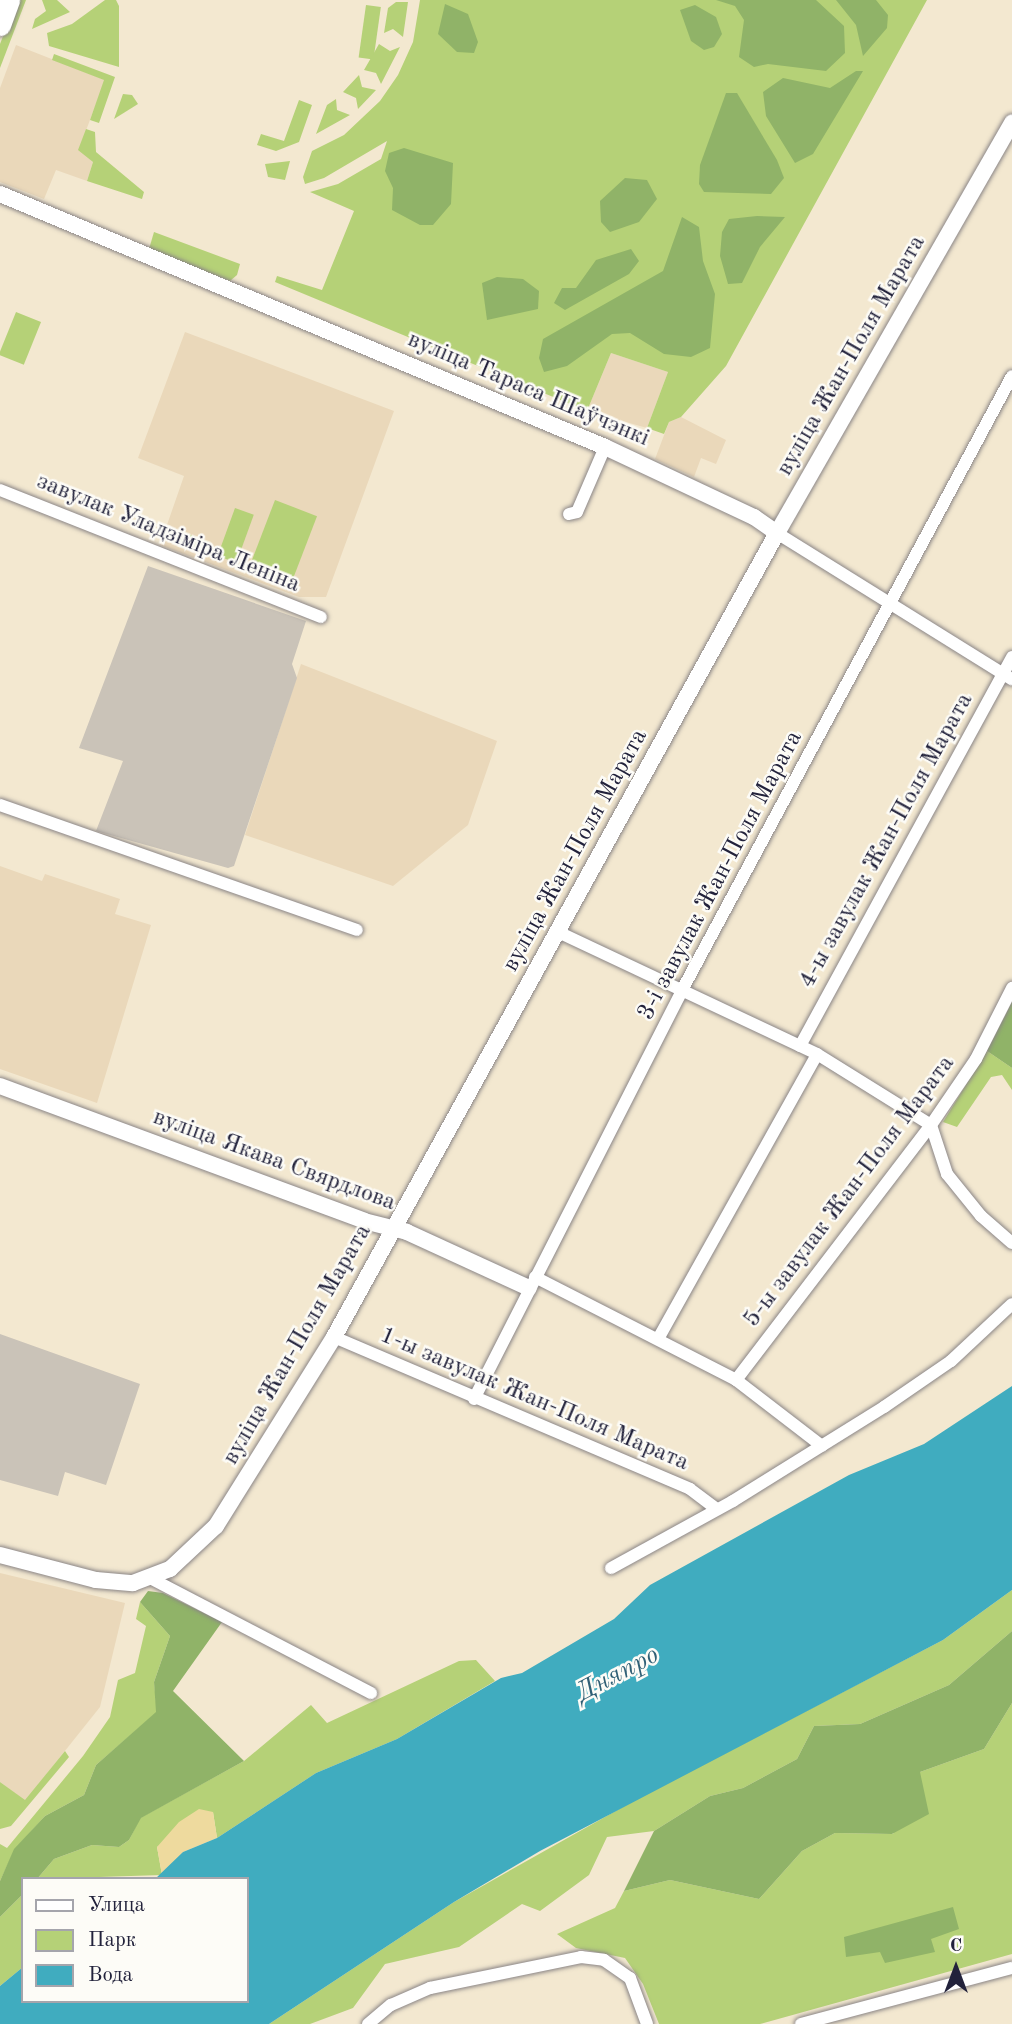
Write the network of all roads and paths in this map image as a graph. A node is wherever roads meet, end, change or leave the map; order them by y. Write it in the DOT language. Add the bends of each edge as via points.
graph roads {
  1 [pos="9,0"];
  2 [pos="0,25"];
  3 [pos="1012,123"];
  4 [pos="0,194"];
  5 [pos="1012,376"];
  6 [pos="605,447"];
  7 [pos="0,490"];
  8 [pos="569,514"];
  9 [pos="777,533"];
  10 [pos="891,605"];
  11 [pos="321,617"];
  12 [pos="1012,657"];
  13 [pos="1008,676"];
  14 [pos="0,804"];
  15 [pos="357,930"];
  16 [pos="558,932"];
  17 [pos="1012,988"];
  18 [pos="681,992"];
  19 [pos="800,1046"];
  20 [pos="817,1054"];
  21 [pos="0,1086"];
  22 [pos="931,1125"];
  23 [pos="392,1228"];
  24 [pos="1012,1243"];
  25 [pos="532,1283"];
  26 [pos="1012,1304"];
  27 [pos="334,1337"];
  28 [pos="659,1339"];
  29 [pos="736,1380"];
  30 [pos="474,1399"];
  31 [pos="822,1446"];
  32 [pos="715,1508"];
  33 [pos="0,1555"];
  34 [pos="611,1568"];
  35 [pos="152,1579"];
  36 [pos="371,1693"];
  37 [pos="1012,1968"];
  38 [pos="368,2024"];
  39 [pos="647,2024"];
  40 [pos="801,2024"];
  1 -- 2 [label="main road"];
  3 -- 9 [label="street, вуліца Жан-Поля Марата"];
  4 -- 6 [label="street, вуліца Тараса Шаўчэнкі"];
  5 -- 10 [label="street, 3-і завулак Жан-Поля Марата"];
  6 -- 8 [label="street" via="577,512"];
  6 -- 9 [label="street, вуліца Тараса Шаўчэнкі" via="754,517"];
  7 -- 11 [label="street, завулак Уладзіміра Леніна"];
  9 -- 10 [label="street, вуліца Тараса Шаўчэнкі"];
  9 -- 16 [label="street, вуліца Жан-Поля Марата"];
  10 -- 13 [label="street, вуліца Тараса Шаўчэнкі"];
  10 -- 18 [label="street, 3-і завулак Жан-Поля Марата"];
  12 -- 13 [label="street, 4-ы завулак Жан-Поля Марата"];
  13 -- 19 [label="street, 4-ы завулак Жан-Поля Марата"];
  14 -- 15 [label="street"];
  16 -- 18 [label="street"];
  16 -- 23 [label="street, вуліца Жан-Поля Марата"];
  17 -- 22 [label="street, 5-ы завулак Жан-Поля Марата" via="976,1059"];
  18 -- 19 [label="street"];
  18 -- 25 [label="street, 3-і завулак Жан-Поля Марата"];
  19 -- 20 [label="street"];
  20 -- 22 [label="street"];
  20 -- 28 [label="street"];
  21 -- 23 [label="street, вуліца Якава Свярдлова"];
  22 -- 24 [label="street" via="947,1174 981,1216"];
  22 -- 29 [label="street, 5-ы завулак Жан-Поля Марата"];
  23 -- 25 [label="street, вуліца Якава Свярдлова"];
  23 -- 27 [label="street, вуліца Жан-Поля Марата"];
  25 -- 28 [label="street, вуліца Якава Свярдлова"];
  25 -- 30 [label="street, 3-і завулак Жан-Поля Марата"];
  26 -- 31 [label="street" via="951,1361"];
  27 -- 30 [label="street, 1-ы завулак Жан-Поля Марата"];
  27 -- 35 [label="street, вуліца Жан-Поля Марата" via="216,1526 190,1553"];
  28 -- 29 [label="street, вуліца Якава Свярдлова"];
  29 -- 31 [label="street, вуліца Якава Свярдлова"];
  30 -- 32 [label="street, 1-ы завулак Жан-Поля Марата" via="690,1489"];
  31 -- 32 [label="street"];
  32 -- 34 [label="street"];
  33 -- 35 [label="street" via="116,1583"];
  35 -- 36 [label="street"];
  37 -- 40 [label="street"];
  38 -- 39 [label="street" via="391,2005 430,1988 581,1957 604,1960 630,1978"];
}
